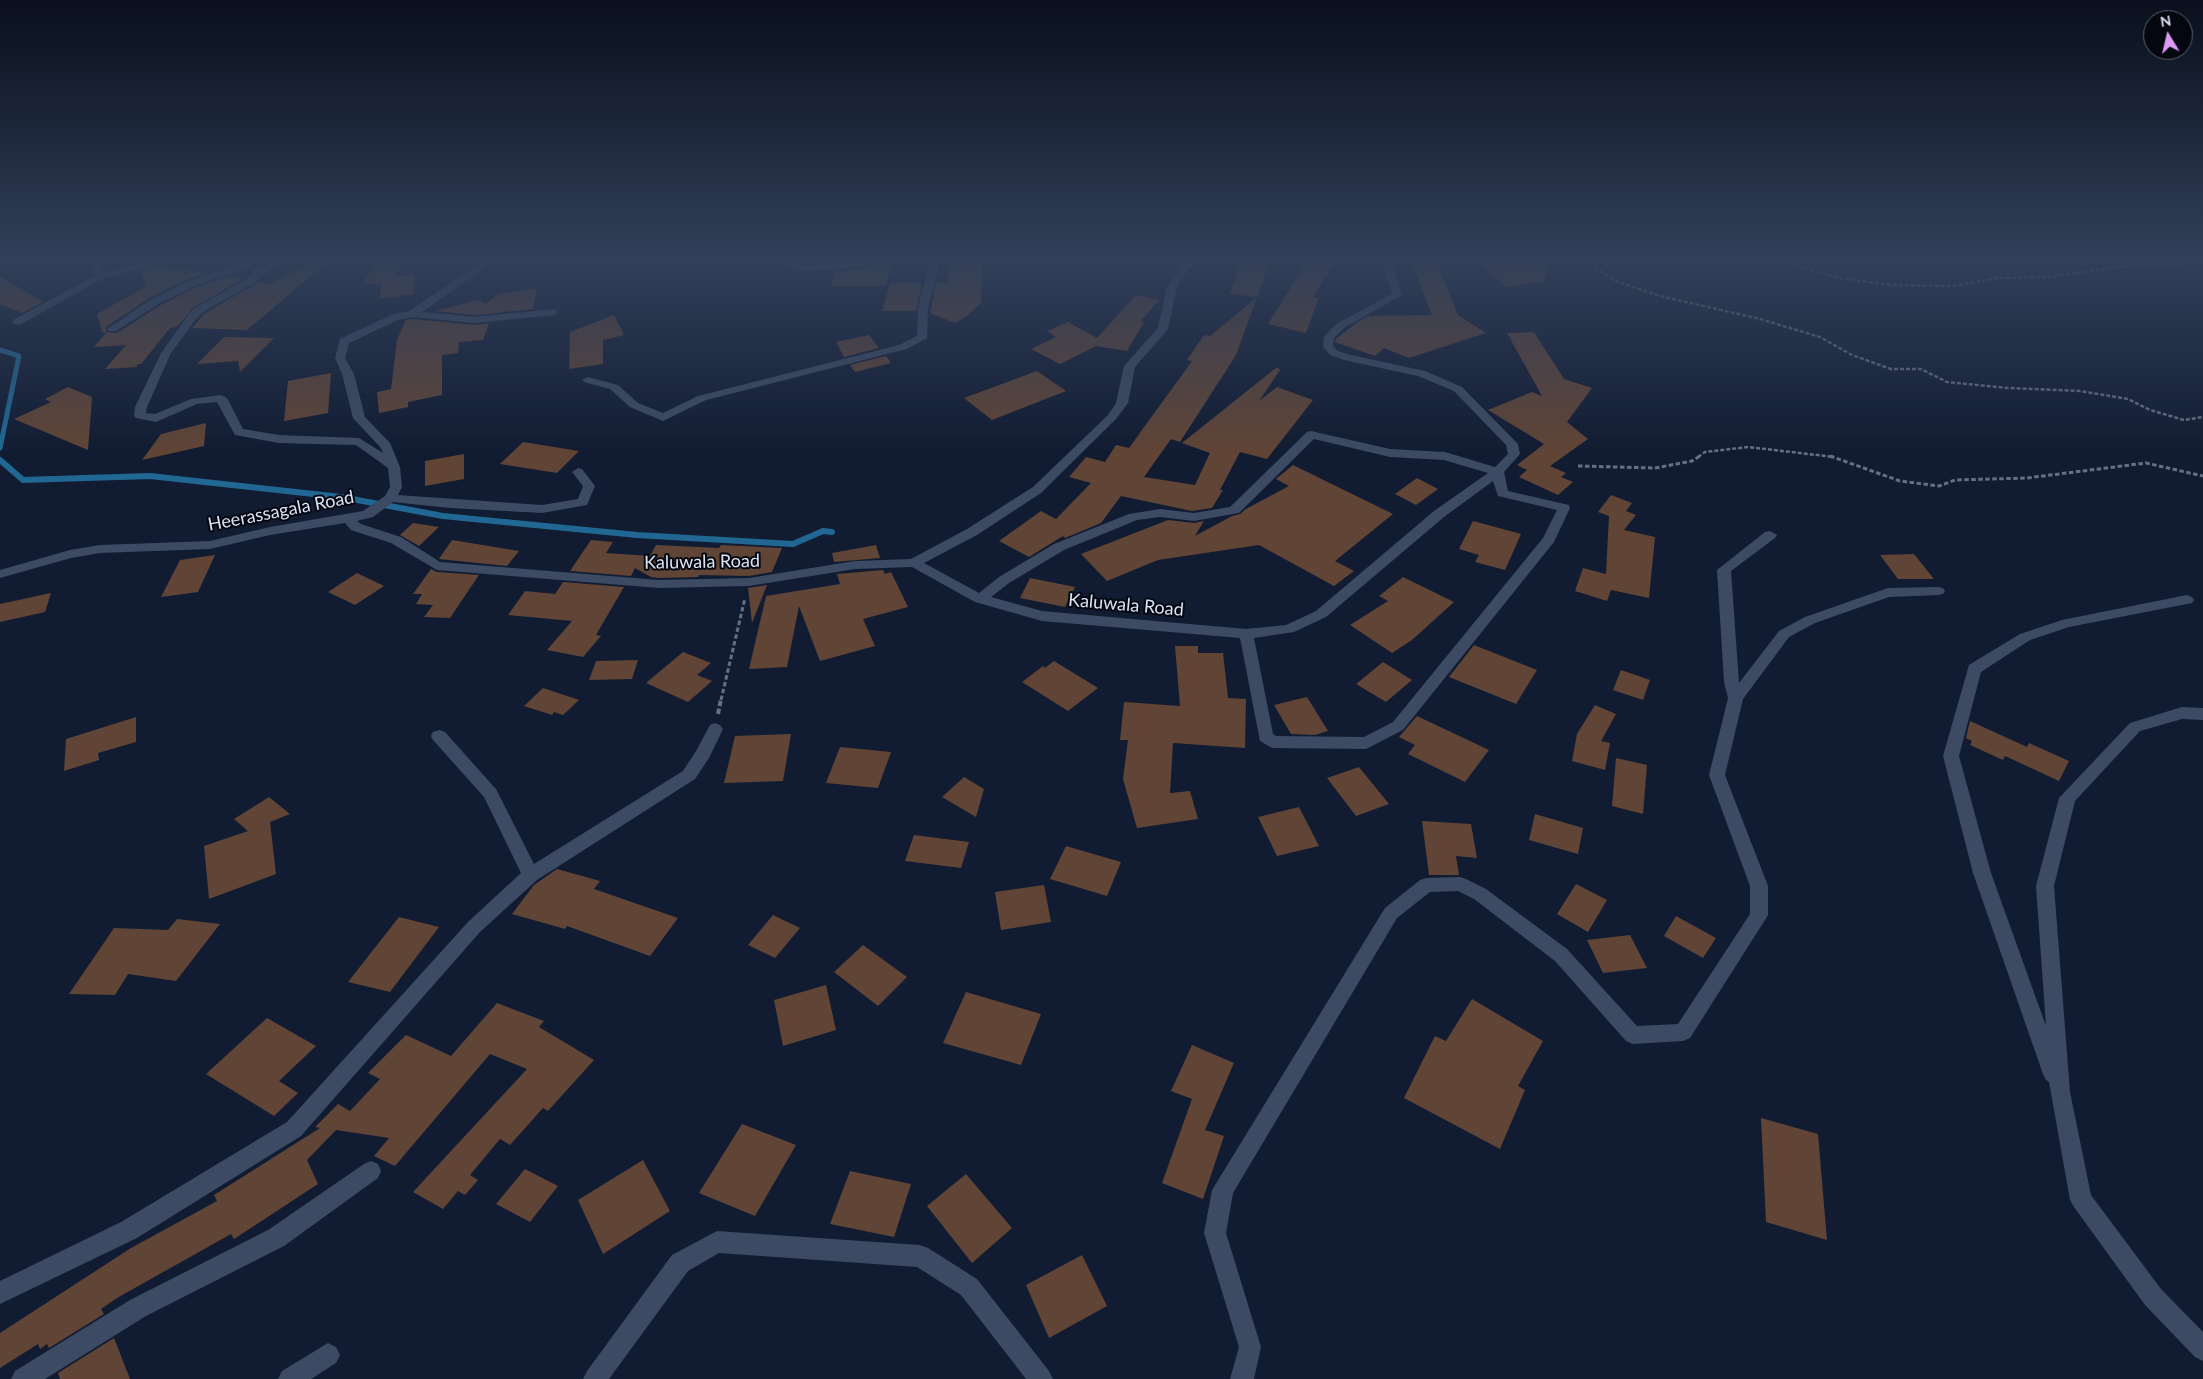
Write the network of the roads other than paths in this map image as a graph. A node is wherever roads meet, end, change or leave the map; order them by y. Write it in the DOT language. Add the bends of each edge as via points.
graph roads {
  1 [pos="118,325"];
  2 [pos="186,325"];
  3 [pos="375,325"];
  4 [pos="922,325"];
  5 [pos="1164,325"];
  6 [pos="1341,325"];
  7 [pos="112,329"];
  8 [pos="588,380"];
  9 [pos="394,467"];
  10 [pos="578,472"];
  11 [pos="1498,472"];
  12 [pos="388,500"];
  13 [pos="348,519"];
  14 [pos="1770,535"];
  15 [pos="914,563"];
  16 [pos="0,574"];
  17 [pos="1938,591"];
  18 [pos="980,599"];
  19 [pos="2187,600"];
  20 [pos="1246,634"];
  21 [pos="1736,698"];
  22 [pos="2203,714"];
  23 [pos="715,729"];
  24 [pos="439,736"];
  25 [pos="531,875"];
  26 [pos="2060,1092"];
  27 [pos="371,1171"];
  28 [pos="0,1292"];
  29 [pos="2203,1349"];
  30 [pos="328,1355"];
  31 [pos="24,1379"];
  32 [pos="290,1379"];
  33 [pos="595,1379"];
  34 [pos="1041,1379"];
  35 [pos="1242,1379"];
  1 -- 7 [label="street"];
  2 -- 9 [label="street" via="166,353 141,407 140,416 156,418 195,401 221,398 239,432 279,439 359,442"];
  3 -- 9 [label="street" via="344,341 340,358 348,374 359,418 386,446"];
  4 -- 8 [label="street" via="922,338 903,347 736,388 702,398 663,417 634,405 614,388"];
  5 -- 15 [label="street" via="1130,366 1122,403 1112,417 1037,490 972,532"];
  6 -- 11 [label="street, Kaluwala Road" via="1329,337 1328,347 1334,353 1421,373 1458,389 1512,444 1514,454"];
  9 -- 12 [label="street" via="396,487"];
  10 -- 12 [label="street" via="589,486 584,502 542,509"];
  11 -- 18 [label="street" via="1445,456 1390,453 1311,434 1234,510 1194,517 1160,513 1134,517 1059,547 1004,580"];
  11 -- 20 [label="street, Kaluwala Road" via="1439,514 1321,614 1289,629"];
  11 -- 20 [label="street" via="1502,493 1564,508 1549,539 1398,726 1366,743 1272,742 1266,737"];
  12 -- 13 [label="street, Heerassagala Road" via="368,514"];
  13 -- 15 [label="street, Kaluwala Road" via="356,527 396,540 437,566 659,584 749,582 855,565"];
  13 -- 16 [label="street, Heerassagala Road" via="270,531 210,545 100,549"];
  14 -- 21 [label="street" via="1724,570 1731,682"];
  15 -- 18 [label="street, Kaluwala Road"];
  17 -- 21 [label="street" via="1888,593 1810,620 1784,634"];
  18 -- 20 [label="street, Kaluwala Road" via="1042,616"];
  19 -- 26 [label="street" via="2067,623 2025,637 1974,669 1951,756 1982,873"];
  21 -- 35 [label="street" via="1717,775 1759,886 1759,915 1683,1032 1633,1036 1561,955 1480,894 1460,884 1426,885 1391,913 1223,1190 1215,1234 1250,1347"];
  22 -- 26 [label="street" via="2182,713 2134,727 2068,798 2045,886"];
  23 -- 25 [label="street" via="689,775"];
  24 -- 25 [label="street" via="490,793"];
  25 -- 28 [label="street" via="474,927 294,1129 129,1230"];
  26 -- 29 [label="street" via="2081,1200 2153,1297"];
  27 -- 31 [label="street" via="276,1238 138,1308"];
  30 -- 32 [label="street"];
  33 -- 34 [label="street" via="680,1263 717,1242 920,1256 969,1287"];
}
